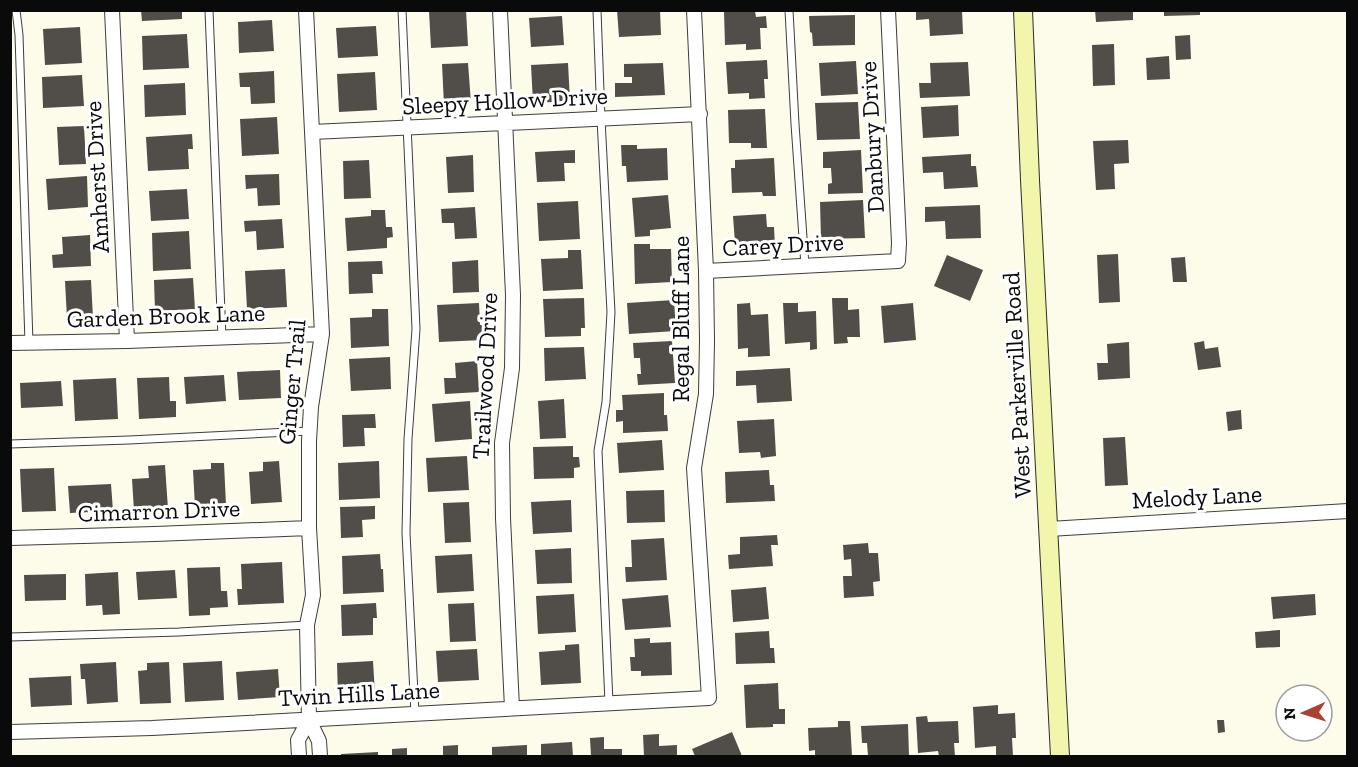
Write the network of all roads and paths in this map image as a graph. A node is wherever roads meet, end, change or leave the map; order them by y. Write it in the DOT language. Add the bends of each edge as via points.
graph roads {
  1 [pos="16,10"];
  2 [pos="112,10"];
  3 [pos="208,10"];
  4 [pos="306,10"];
  5 [pos="402,10"];
  6 [pos="500,10"];
  7 [pos="597,10"];
  8 [pos="694,10"];
  9 [pos="789,10"];
  10 [pos="888,10"];
  11 [pos="1023,10"];
  12 [pos="700,114"];
  13 [pos="601,119"];
  14 [pos="506,123"];
  15 [pos="407,128"];
  16 [pos="312,132"];
  17 [pos="898,261"];
  18 [pos="805,266"];
  19 [pos="706,271"];
  20 [pos="322,334"];
  21 [pos="222,338"];
  22 [pos="127,341"];
  23 [pos="10,343"];
  24 [pos="29,343"];
  25 [pos="309,431"];
  26 [pos="10,444"];
  27 [pos="1347,511"];
  28 [pos="309,528"];
  29 [pos="1049,529"];
  30 [pos="10,538"];
  31 [pos="308,625"];
  32 [pos="10,637"];
  33 [pos="709,698"];
  34 [pos="609,703"];
  35 [pos="512,708"];
  36 [pos="415,714"];
  37 [pos="309,720"];
  38 [pos="10,732"];
  39 [pos="299,756"];
  40 [pos="320,756"];
  41 [pos="1060,756"];
  1 -- 24 [label="lane"];
  2 -- 22 [label="street, Amherst Drive"];
  3 -- 21 [label="lane"];
  4 -- 16 [label="street, Ginger Trail"];
  5 -- 15 [label="lane"];
  6 -- 14 [label="street, Trailwood Drive"];
  7 -- 13 [label="lane"];
  8 -- 12 [label="street, Regal Bluff Lane"];
  9 -- 18 [label="lane"];
  10 -- 17 [label="street, Danbury Drive"];
  11 -- 29 [label="main road, West Parkerville Road"];
  12 -- 13 [label="street, Sleepy Hollow Drive"];
  12 -- 19 [label="street, Regal Bluff Lane"];
  13 -- 14 [label="street, Sleepy Hollow Drive"];
  13 -- 34 [label="lane" via="610,312 606,402 598,451"];
  14 -- 15 [label="street, Sleepy Hollow Drive"];
  14 -- 35 [label="street, Trailwood Drive" via="513,294 512,368 502,443"];
  15 -- 16 [label="street, Sleepy Hollow Drive"];
  15 -- 36 [label="lane" via="416,329 406,533"];
  16 -- 20 [label="street, Ginger Trail"];
  17 -- 18 [label="street, Carey Drive"];
  18 -- 19 [label="street, Carey Drive"];
  19 -- 33 [label="street, Regal Bluff Lane" via="706,394 694,468"];
  20 -- 21 [label="street, Garden Brook Lane"];
  20 -- 25 [label="street, Ginger Trail"];
  21 -- 22 [label="street, Garden Brook Lane"];
  22 -- 24 [label="street, Garden Brook Lane"];
  23 -- 24 [label="street, Garden Brook Lane"];
  25 -- 26 [label="lane"];
  25 -- 28 [label="street, Ginger Trail"];
  27 -- 29 [label="street, Melody Lane"];
  28 -- 30 [label="street, Cimarron Drive"];
  28 -- 31 [label="street, Ginger Trail" via="313,595"];
  29 -- 41 [label="main road, West Parkerville Road"];
  31 -- 32 [label="lane"];
  31 -- 37 [label="street, Ginger Trail"];
  33 -- 34 [label="street, Twin Hills Lane"];
  34 -- 35 [label="street, Twin Hills Lane"];
  35 -- 36 [label="street, Twin Hills Lane"];
  36 -- 37 [label="street, Twin Hills Lane"];
  37 -- 38 [label="street, Twin Hills Lane"];
  37 -- 39 [label="street, Ginger Trail" via="298,740"];
  37 -- 40 [label="street, Ginger Trail" via="319,741"];
}
